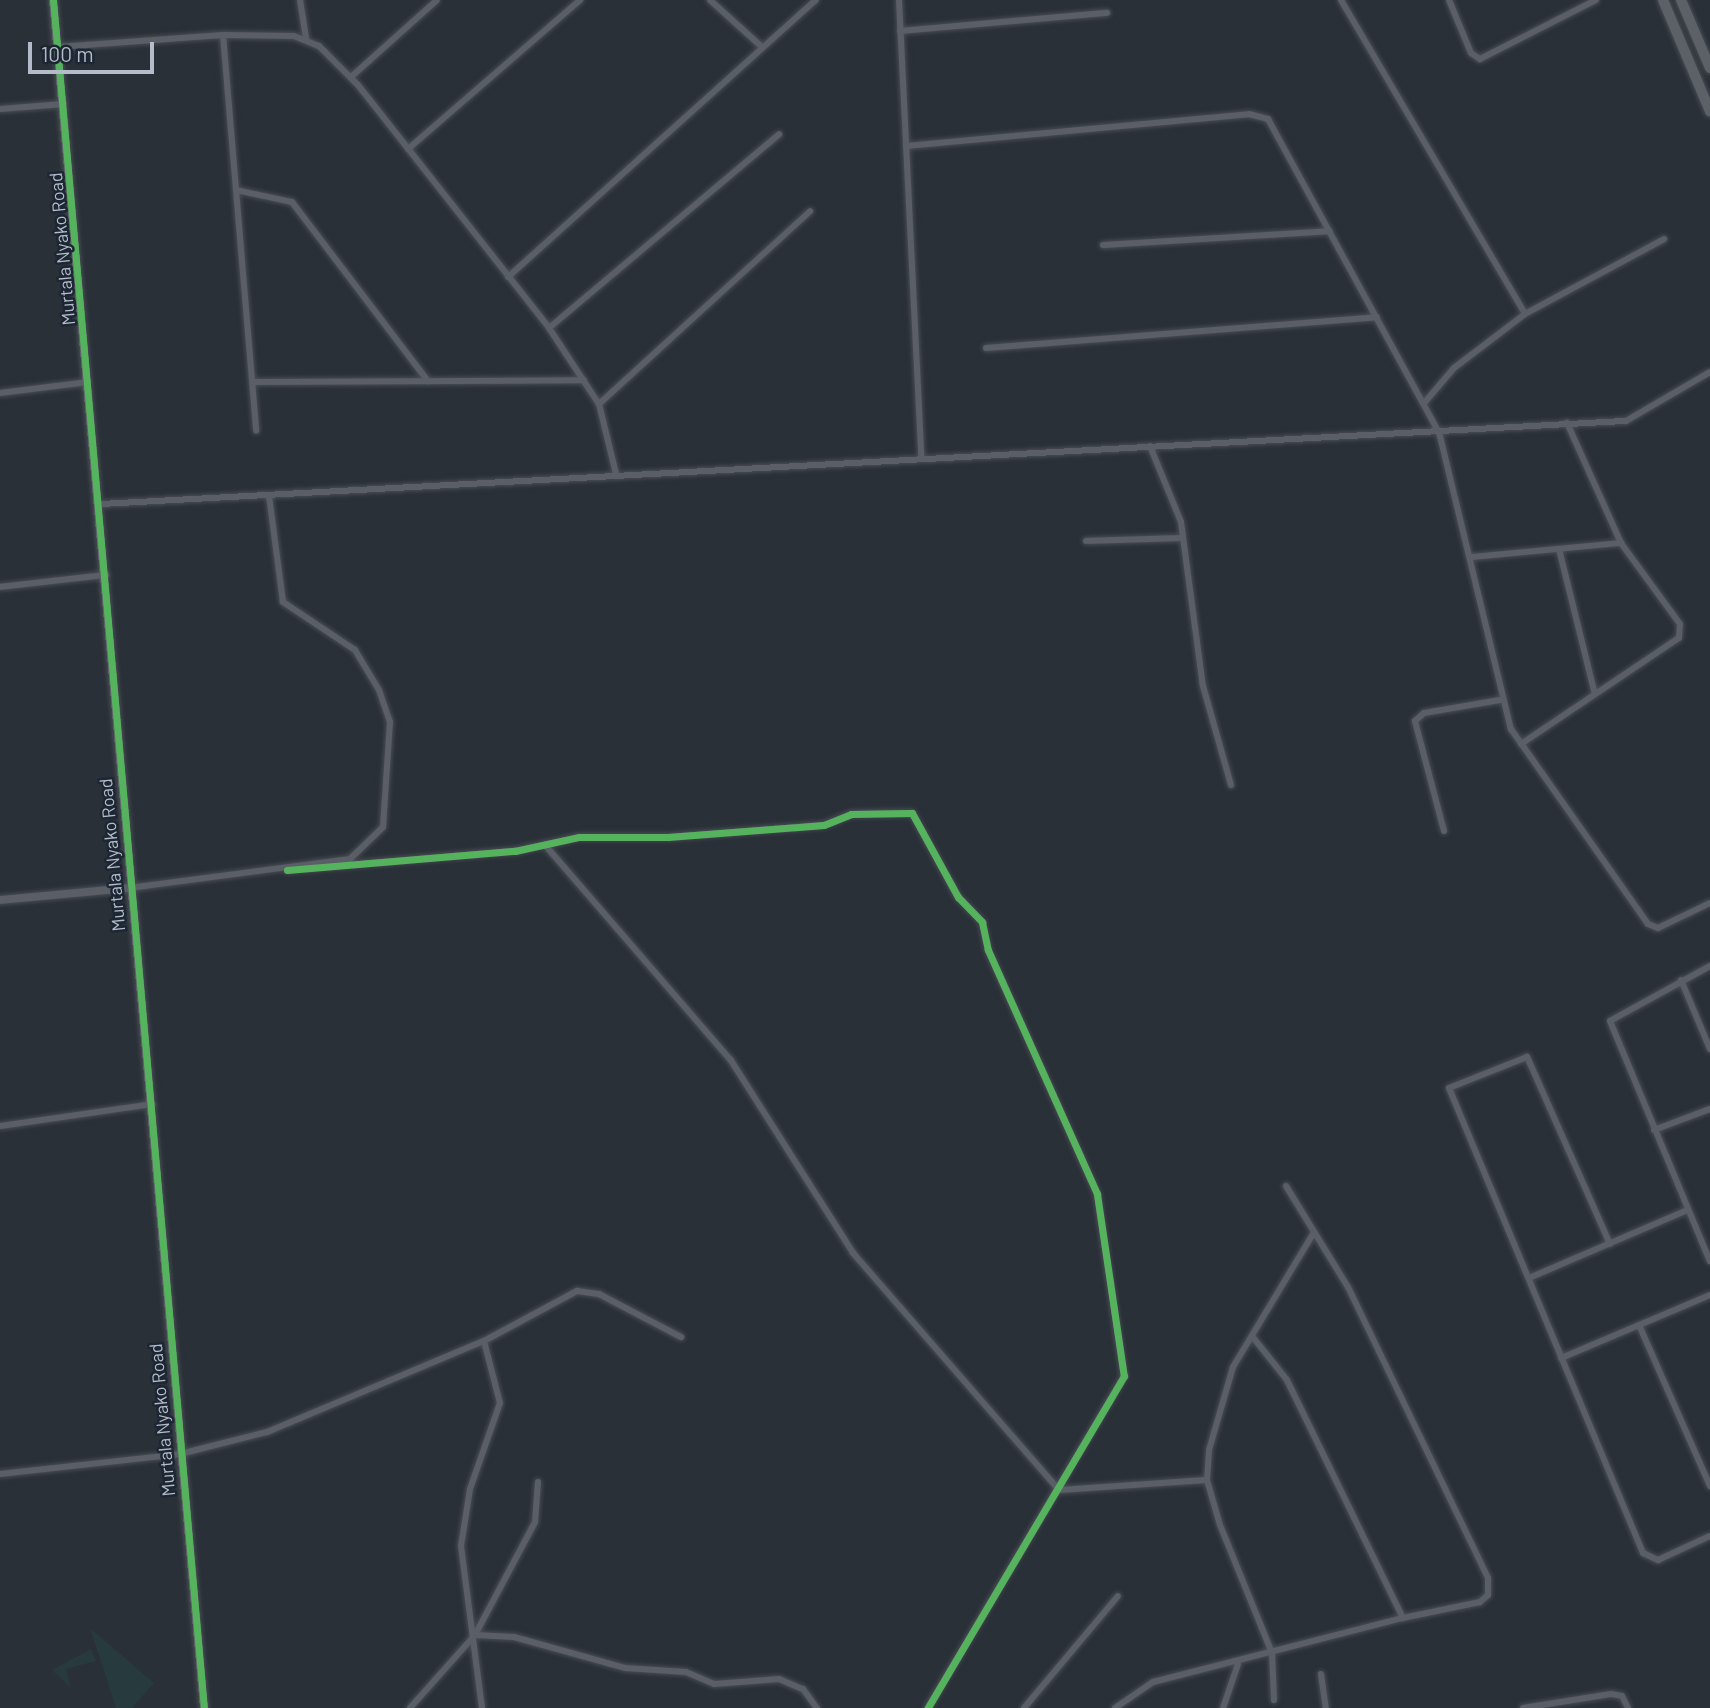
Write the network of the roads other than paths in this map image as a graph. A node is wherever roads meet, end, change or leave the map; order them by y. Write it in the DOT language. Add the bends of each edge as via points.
graph roads {
  1 [pos="52,0"];
  2 [pos="300,0"];
  3 [pos="437,0"];
  4 [pos="580,0"];
  5 [pos="710,0"];
  6 [pos="816,0"];
  7 [pos="899,0"];
  8 [pos="1341,0"];
  9 [pos="1449,0"];
  10 [pos="1596,0"];
  11 [pos="1663,0"];
  12 [pos="1681,0"];
  13 [pos="1107,13"];
  14 [pos="900,32"];
  15 [pos="223,35"];
  16 [pos="306,39"];
  17 [pos="58,47"];
  18 [pos="762,47"];
  19 [pos="1710,68"];
  20 [pos="351,77"];
  21 [pos="64,104"];
  22 [pos="0,109"];
  23 [pos="1710,111"];
  24 [pos="779,134"];
  25 [pos="906,146"];
  26 [pos="408,149"];
  27 [pos="236,190"];
  28 [pos="810,211"];
  29 [pos="1330,231"];
  30 [pos="1664,239"];
  31 [pos="1103,245"];
  32 [pos="508,276"];
  33 [pos="1525,314"];
  34 [pos="1377,317"];
  35 [pos="549,328"];
  36 [pos="986,348"];
  37 [pos="1710,372"];
  38 [pos="584,380"];
  39 [pos="428,381"];
  40 [pos="90,382"];
  41 [pos="253,382"];
  42 [pos="0,393"];
  43 [pos="1425,402"];
  44 [pos="599,404"];
  45 [pos="1567,423"];
  46 [pos="256,431"];
  47 [pos="1439,432"];
  48 [pos="1150,446"];
  49 [pos="921,456"];
  50 [pos="616,474"];
  51 [pos="269,495"];
  52 [pos="101,504"];
  53 [pos="1180,537"];
  54 [pos="1086,541"];
  55 [pos="1621,543"];
  56 [pos="1559,549"];
  57 [pos="1472,557"];
  58 [pos="107,575"];
  59 [pos="0,587"];
  60 [pos="1595,694"];
  61 [pos="1500,700"];
  62 [pos="1521,744"];
  63 [pos="1231,786"];
  64 [pos="1444,831"];
  65 [pos="545,845"];
  66 [pos="288,870"];
  67 [pos="129,888"];
  68 [pos="0,900"];
  69 [pos="1710,903"];
  70 [pos="1710,966"];
  71 [pos="1681,980"];
  72 [pos="1710,1049"];
  73 [pos="152,1104"];
  74 [pos="1710,1109"];
  75 [pos="0,1126"];
  76 [pos="1654,1129"];
  77 [pos="1286,1186"];
  78 [pos="1688,1210"];
  79 [pos="1314,1232"];
  80 [pos="1610,1244"];
  81 [pos="1710,1261"];
  82 [pos="1529,1278"];
  83 [pos="1710,1296"];
  84 [pos="1639,1325"];
  85 [pos="1252,1336"];
  86 [pos="681,1338"];
  87 [pos="484,1341"];
  88 [pos="1562,1358"];
  89 [pos="180,1454"];
  90 [pos="0,1474"];
  91 [pos="1208,1480"];
  92 [pos="538,1482"];
  93 [pos="1710,1486"];
  94 [pos="1059,1490"];
  95 [pos="1710,1536"];
  96 [pos="1118,1596"];
  97 [pos="1403,1618"];
  98 [pos="474,1635"];
  99 [pos="1272,1653"];
  100 [pos="1238,1664"];
  101 [pos="1321,1674"];
  102 [pos="1274,1700"];
  103 [pos="1576,1704"];
  104 [pos="204,1708"];
  105 [pos="410,1708"];
  106 [pos="482,1708"];
  107 [pos="817,1708"];
  108 [pos="928,1708"];
  109 [pos="1024,1708"];
  110 [pos="1115,1708"];
  111 [pos="1223,1708"];
  112 [pos="1326,1708"];
  113 [pos="1523,1708"];
  114 [pos="1628,1708"];
  1 -- 17 [label="street, Murtala Nyako Road"];
  2 -- 16 [label="street"];
  3 -- 20 [label="street"];
  4 -- 26 [label="street"];
  5 -- 18 [label="street"];
  6 -- 18 [label="street"];
  7 -- 14 [label="street"];
  8 -- 33 [label="street"];
  9 -- 10 [label="street" via="1471,53 1487,59"];
  11 -- 23 [label="main road"];
  12 -- 19 [label="main road"];
  13 -- 14 [label="street"];
  14 -- 25 [label="street"];
  15 -- 16 [label="street"];
  15 -- 17 [label="street"];
  15 -- 27 [label="street"];
  16 -- 20 [label="street"];
  17 -- 21 [label="street, Murtala Nyako Road"];
  18 -- 32 [label="street"];
  20 -- 26 [label="street"];
  21 -- 22 [label="street"];
  21 -- 40 [label="street, Murtala Nyako Road"];
  24 -- 35 [label="street"];
  25 -- 29 [label="street" via="1261,115 1275,127"];
  25 -- 49 [label="street"];
  26 -- 32 [label="street"];
  27 -- 39 [label="street" via="292,202"];
  27 -- 41 [label="street"];
  28 -- 44 [label="street"];
  29 -- 31 [label="street"];
  29 -- 34 [label="street"];
  30 -- 33 [label="street"];
  32 -- 35 [label="street"];
  33 -- 43 [label="street" via="1454,368"];
  34 -- 36 [label="street"];
  34 -- 43 [label="street"];
  35 -- 38 [label="street"];
  37 -- 45 [label="street" via="1626,421"];
  38 -- 39 [label="street"];
  38 -- 44 [label="street"];
  39 -- 41 [label="street"];
  40 -- 42 [label="street"];
  40 -- 52 [label="street, Murtala Nyako Road"];
  41 -- 46 [label="street"];
  43 -- 47 [label="street"];
  44 -- 50 [label="street"];
  45 -- 47 [label="street"];
  45 -- 55 [label="street"];
  47 -- 48 [label="street"];
  47 -- 57 [label="street"];
  48 -- 49 [label="street"];
  48 -- 53 [label="street" via="1181,522"];
  49 -- 50 [label="street"];
  50 -- 51 [label="street"];
  51 -- 52 [label="street"];
  51 -- 66 [label="street" via="283,602 364,659 390,722 383,827 374,842 350,859"];
  52 -- 58 [label="street, Murtala Nyako Road"];
  53 -- 54 [label="street"];
  53 -- 63 [label="street" via="1203,686"];
  55 -- 56 [label="street"];
  55 -- 60 [label="street" via="1680,624 1679,638"];
  56 -- 57 [label="street"];
  56 -- 60 [label="street"];
  57 -- 61 [label="street"];
  58 -- 59 [label="street"];
  58 -- 67 [label="street, Murtala Nyako Road"];
  60 -- 62 [label="street"];
  61 -- 62 [label="street"];
  61 -- 64 [label="street" via="1424,713 1416,721"];
  62 -- 69 [label="street" via="1648,925 1658,928"];
  65 -- 66 [label="street"];
  65 -- 94 [label="street" via="730,1059 853,1253"];
  65 -- 94 [label="street" via="579,837 668,837 817,825 851,814 912,813 958,897 982,922 988,950 1097,1194 1124,1376"];
  66 -- 67 [label="street"];
  67 -- 68 [label="street"];
  67 -- 73 [label="street, Murtala Nyako Road"];
  70 -- 71 [label="street"];
  71 -- 72 [label="street"];
  71 -- 76 [label="street" via="1620,1012 1611,1026"];
  73 -- 75 [label="street"];
  73 -- 89 [label="street, Murtala Nyako Road"];
  74 -- 76 [label="street"];
  76 -- 78 [label="street"];
  77 -- 79 [label="street"];
  78 -- 80 [label="street"];
  78 -- 81 [label="street"];
  79 -- 85 [label="street"];
  79 -- 97 [label="street" via="1420,1428 1488,1578 1488,1595 1480,1602"];
  80 -- 82 [label="street"];
  80 -- 82 [label="street" via="1527,1057 1458,1081 1449,1088 1451,1100"];
  82 -- 88 [label="street"];
  83 -- 84 [label="street"];
  84 -- 88 [label="street"];
  84 -- 93 [label="street"];
  85 -- 91 [label="street" via="1217,1408"];
  85 -- 97 [label="street" via="1287,1380"];
  86 -- 87 [label="street" via="585,1290"];
  87 -- 89 [label="street" via="267,1432"];
  87 -- 98 [label="street" via="500,1403 470,1489 462,1537"];
  88 -- 95 [label="street" via="1643,1553 1658,1560"];
  89 -- 90 [label="street"];
  89 -- 104 [label="street, Murtala Nyako Road"];
  91 -- 94 [label="street"];
  91 -- 99 [label="street"];
  92 -- 98 [label="street" via="535,1522"];
  94 -- 108 [label="street"];
  96 -- 109 [label="street"];
  97 -- 99 [label="street"];
  98 -- 105 [label="street"];
  98 -- 106 [label="street"];
  98 -- 107 [label="street" via="514,1637 625,1668 686,1672 713,1684 779,1679 800,1687"];
  99 -- 100 [label="street"];
  99 -- 102 [label="street"];
  100 -- 110 [label="street" via="1146,1684"];
  100 -- 111 [label="street"];
  101 -- 112 [label="street"];
  103 -- 113 [label="street"];
  103 -- 114 [label="street" via="1622,1696"];
}
